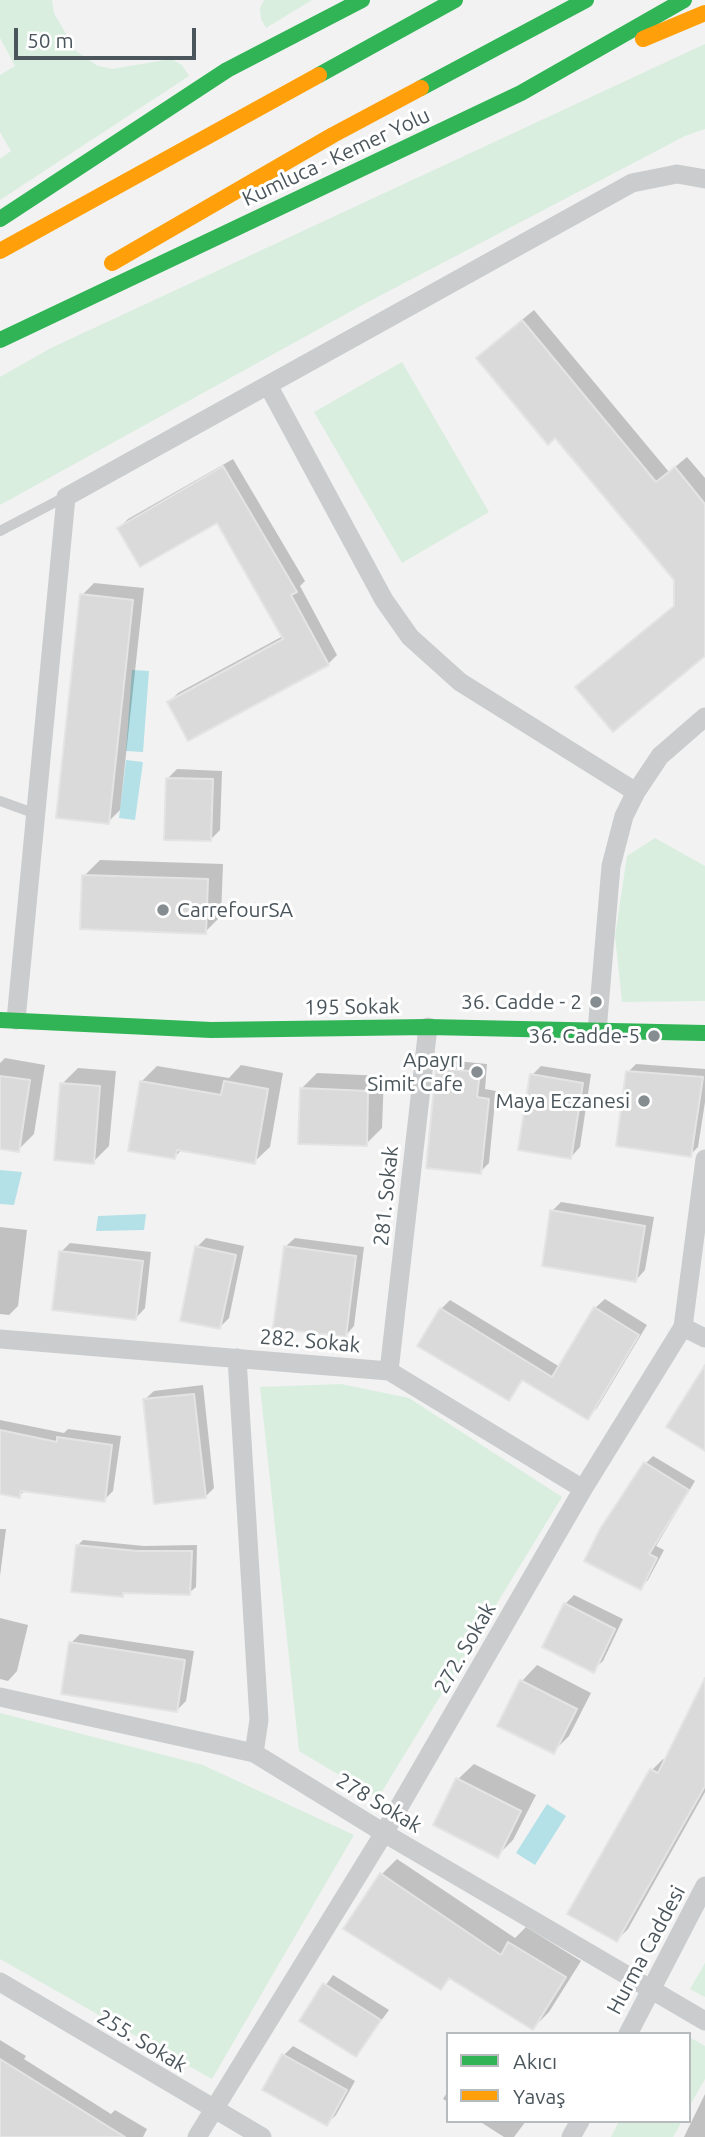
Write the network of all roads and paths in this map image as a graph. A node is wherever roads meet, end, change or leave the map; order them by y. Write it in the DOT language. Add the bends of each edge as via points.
graph roads {
  1 [pos="362,0"];
  2 [pos="455,0"];
  3 [pos="586,0"];
  4 [pos="684,0"];
  5 [pos="705,13"];
  6 [pos="554,76"];
  7 [pos="705,179"];
  8 [pos="0,219"];
  9 [pos="0,251"];
  10 [pos="95,272"];
  11 [pos="60,293"];
  12 [pos="0,327"];
  13 [pos="0,340"];
  14 [pos="269,387"];
  15 [pos="66,497"];
  16 [pos="0,531"];
  17 [pos="705,717"];
  18 [pos="636,792"];
  19 [pos="0,801"];
  20 [pos="37,814"];
  21 [pos="8,1020"];
  22 [pos="428,1027"];
  23 [pos="597,1031"];
  24 [pos="705,1033"];
  25 [pos="705,1159"];
  26 [pos="683,1327"];
  27 [pos="705,1338"];
  28 [pos="0,1339"];
  29 [pos="237,1358"];
  30 [pos="389,1370"];
  31 [pos="583,1489"];
  32 [pos="0,1697"];
  33 [pos="254,1753"];
  34 [pos="384,1833"];
  35 [pos="705,1886"];
  36 [pos="0,1982"];
  37 [pos="652,1990"];
  38 [pos="705,2021"];
  39 [pos="629,2032"];
  40 [pos="213,2109"];
  41 [pos="197,2137"];
  42 [pos="262,2137"];
  1 -- 8 [label="main road" via="228,70"];
  2 -- 9 [label="main road"];
  3 -- 10 [label="main road, Kumluca - Kemer Yolu" via="333,135"];
  4 -- 6 [label="main road, Kumluca - Kemer Yolu"];
  5 -- 6 [label="main road"];
  6 -- 13 [label="main road, Kumluca - Kemer Yolu"];
  7 -- 14 [label="street" via="677,174 632,183"];
  11 -- 12 [label="main road"];
  14 -- 15 [label="street"];
  14 -- 18 [label="street" via="384,600 410,637 460,682"];
  15 -- 16 [label="lane"];
  15 -- 20 [label="street"];
  17 -- 18 [label="street" via="660,757"];
  18 -- 23 [label="street" via="624,816 611,866"];
  19 -- 20 [label="lane"];
  20 -- 21 [label="street"];
  21 -- 22 [label="main road, 195 Sokak" via="211,1030"];
  22 -- 23 [label="main road, 195 Sokak"];
  22 -- 30 [label="street, 281. Sokak"];
  23 -- 24 [label="main road, 195 Sokak"];
  25 -- 26 [label="street, 272. Sokak"];
  26 -- 27 [label="street"];
  26 -- 31 [label="street, 272. Sokak"];
  28 -- 29 [label="street, 282. Sokak"];
  29 -- 30 [label="street, 282. Sokak"];
  29 -- 33 [label="street" via="259,1720"];
  30 -- 31 [label="street, 282. Sokak"];
  31 -- 34 [label="street, 272. Sokak"];
  32 -- 33 [label="street, 278 Sokak"];
  33 -- 34 [label="street, 278 Sokak"];
  34 -- 37 [label="street, 278 Sokak"];
  34 -- 40 [label="street, 272. Sokak"];
  35 -- 37 [label="street, Hurma Caddesi"];
  36 -- 40 [label="street, 255. Sokak"];
  37 -- 38 [label="street, 278 Sokak"];
  37 -- 39 [label="street, Hurma Caddesi"];
  40 -- 41 [label="street, 272. Sokak"];
  40 -- 42 [label="street, 255. Sokak"];
}
